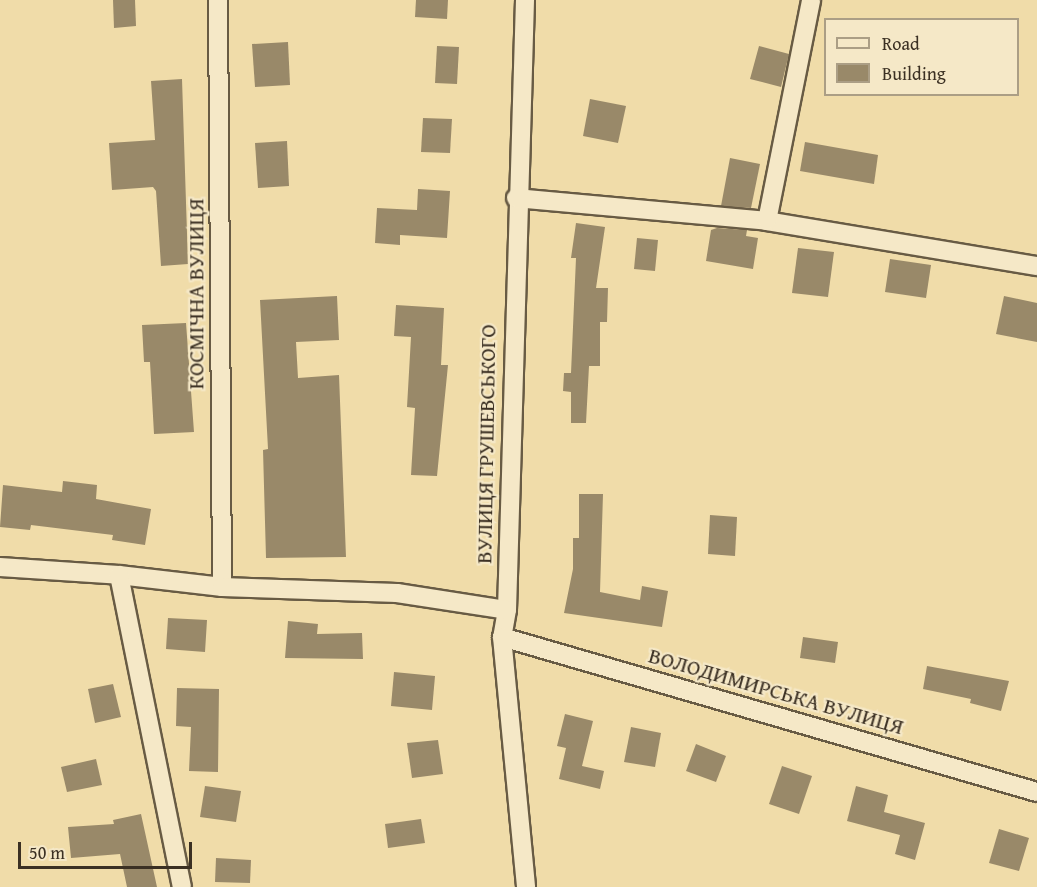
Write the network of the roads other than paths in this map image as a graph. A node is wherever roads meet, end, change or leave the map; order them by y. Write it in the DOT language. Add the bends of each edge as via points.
graph roads {
  1 [pos="218,0"];
  2 [pos="525,0"];
  3 [pos="810,0"];
  4 [pos="516,198"];
  5 [pos="767,221"];
  6 [pos="1037,266"];
  7 [pos="0,567"];
  8 [pos="119,575"];
  9 [pos="222,587"];
  10 [pos="507,610"];
  11 [pos="502,637"];
  12 [pos="1037,792"];
  13 [pos="182,887"];
  14 [pos="526,887"];
  1 -- 9 [label="street, КОСМІЧНА ВУЛИЦЯ"];
  2 -- 4 [label="street, ВУЛИЦЯ ГРУШЕВСЬКОГО"];
  3 -- 5 [label="street"];
  4 -- 5 [label="street"];
  4 -- 10 [label="street, ВУЛИЦЯ ГРУШЕВСЬКОГО"];
  5 -- 6 [label="street"];
  7 -- 8 [label="street"];
  8 -- 9 [label="street"];
  8 -- 13 [label="street"];
  9 -- 10 [label="street" via="397,593"];
  10 -- 11 [label="street, ВУЛИЦЯ ГРУШЕВСЬКОГО"];
  11 -- 12 [label="street, ВОЛОДИМИРСЬКА ВУЛИЦЯ"];
  11 -- 14 [label="street, ВУЛИЦЯ ГРУШЕВСЬКОГО"];
}
